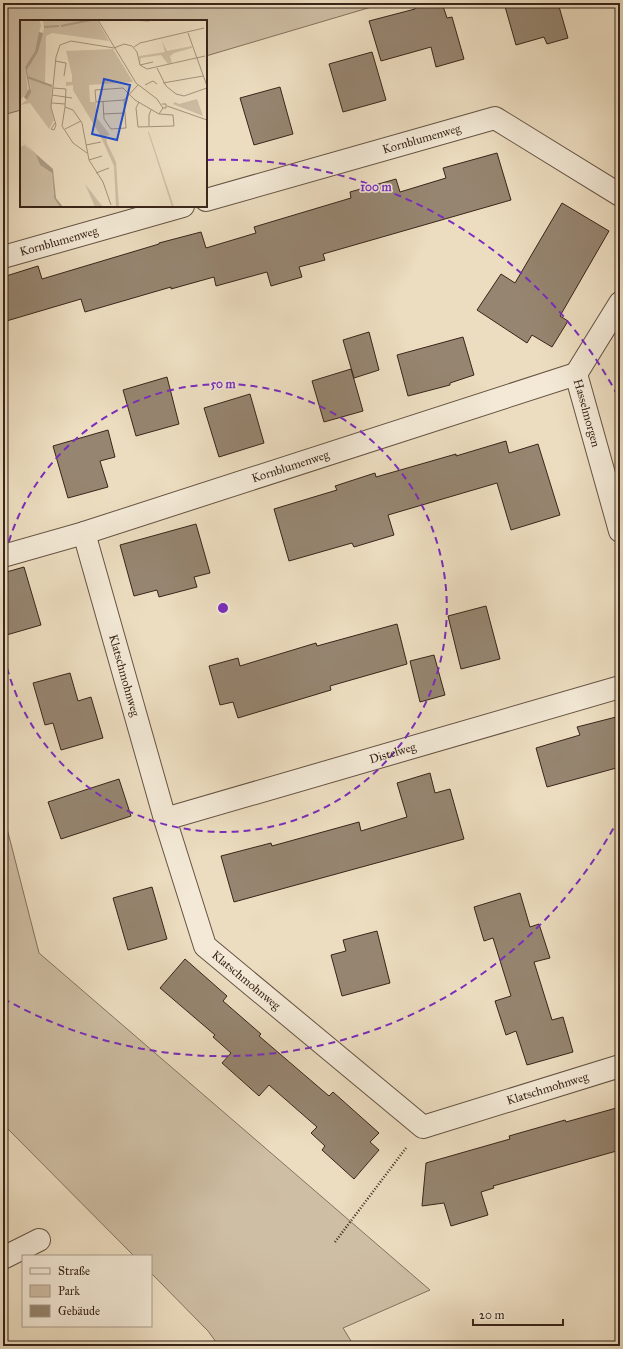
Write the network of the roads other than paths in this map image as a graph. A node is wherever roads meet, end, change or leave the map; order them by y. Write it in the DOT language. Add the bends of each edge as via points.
graph roads {
  1 [pos="620,196"];
  2 [pos="207,200"];
  3 [pos="179,207"];
  4 [pos="3,257"];
  5 [pos="620,303"];
  6 [pos="576,374"];
  7 [pos="620,531"];
  8 [pos="84,533"];
  9 [pos="3,556"];
  10 [pos="620,687"];
  11 [pos="165,819"];
  12 [pos="620,1066"];
  13 [pos="39,1240"];
  14 [pos="3,1258"];
  1 -- 2 [label="street, Kornblumenweg" via="495,118"];
  3 -- 4 [label="street, Kornblumenweg"];
  5 -- 6 [label="street, Hasselmorgen"];
  6 -- 7 [label="street, Hasselmorgen"];
  6 -- 8 [label="street, Kornblumenweg"];
  8 -- 9 [label="street, Kornblumenweg"];
  8 -- 11 [label="street, Klatschmohnweg"];
  10 -- 11 [label="street, Distelweg"];
  11 -- 12 [label="street, Klatschmohnweg" via="205,946 423,1127"];
  13 -- 14 [label="street"];
}
